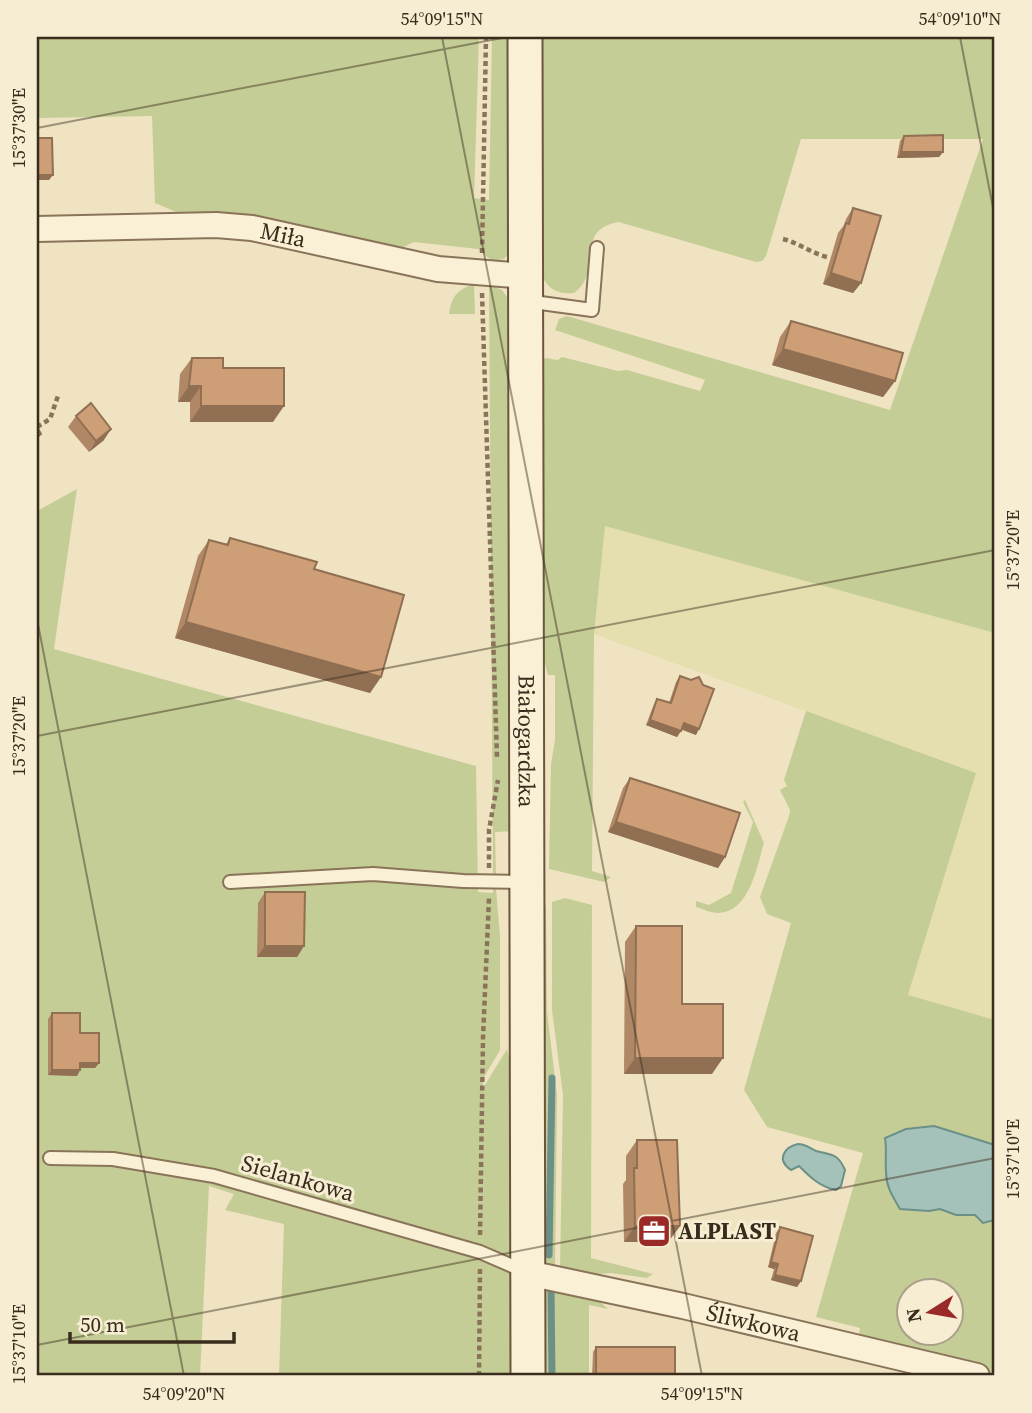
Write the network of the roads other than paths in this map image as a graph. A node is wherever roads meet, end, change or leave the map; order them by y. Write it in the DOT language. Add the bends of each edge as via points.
graph roads {
  1 [pos="525,37"];
  2 [pos="37,229"];
  3 [pos="597,248"];
  4 [pos="526,288"];
  5 [pos="230,882"];
  6 [pos="528,882"];
  7 [pos="50,1158"];
  8 [pos="528,1273"];
  9 [pos="528,1376"];
  10 [pos="978,1376"];
  1 -- 4 [label="main road, Białogardzka"];
  2 -- 4 [label="street, Miła" via="252,228 438,269 481,273"];
  3 -- 4 [label="lane" via="592,310"];
  4 -- 6 [label="main road, Białogardzka"];
  5 -- 6 [label="lane" via="373,874"];
  6 -- 8 [label="main road, Białogardzka"];
  7 -- 8 [label="lane, Sielankowa" via="113,1159 214,1176 480,1252"];
  8 -- 9 [label="main road, Białogardzka"];
  8 -- 10 [label="street, Śliwkowa"];
}
